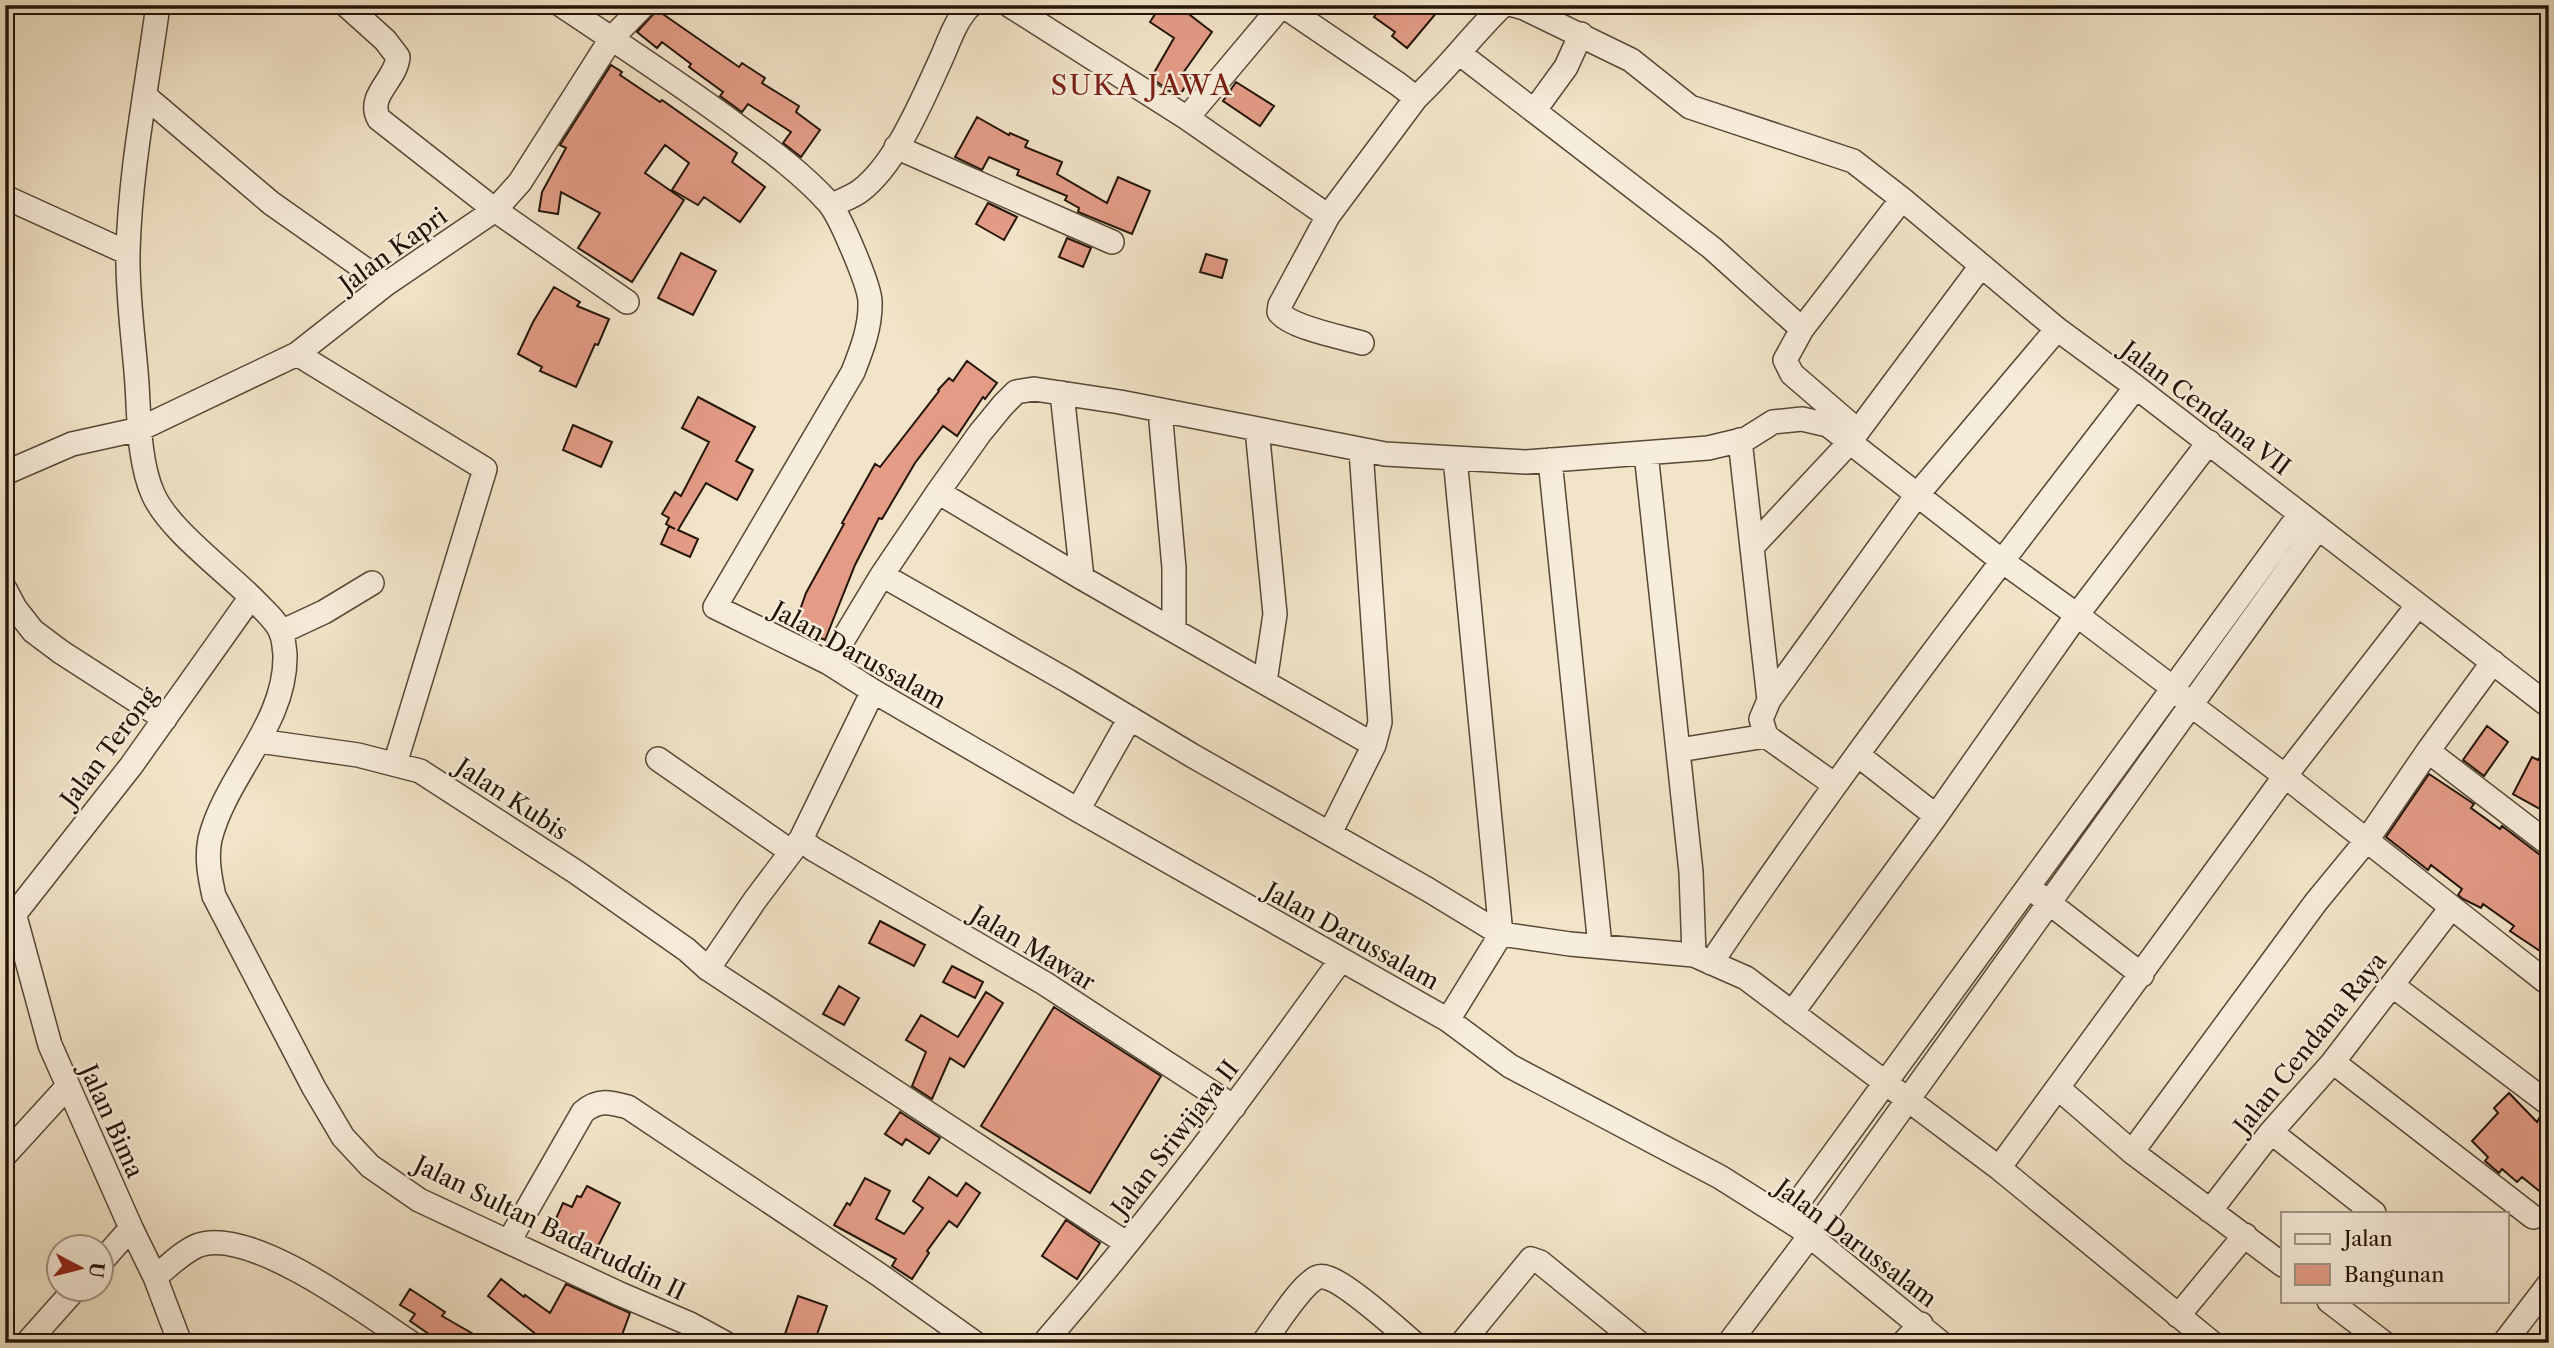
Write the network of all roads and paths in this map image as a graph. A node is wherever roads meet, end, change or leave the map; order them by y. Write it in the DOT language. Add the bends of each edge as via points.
graph roads {
  1 [pos="158,5"];
  2 [pos="346,5"];
  3 [pos="561,5"];
  4 [pos="644,5"];
  5 [pos="971,5"];
  6 [pos="1009,5"];
  7 [pos="1503,5"];
  8 [pos="1513,5"];
  9 [pos="1581,34"];
  10 [pos="611,39"];
  11 [pos="1459,53"];
  12 [pos="145,96"];
  13 [pos="1416,98"];
  14 [pos="1534,111"];
  15 [pos="1187,118"];
  16 [pos="896,147"];
  17 [pos="5,197"];
  18 [pos="1902,199"];
  19 [pos="831,206"];
  20 [pos="495,210"];
  21 [pos="1328,216"];
  22 [pos="1112,242"];
  23 [pos="128,253"];
  24 [pos="1981,266"];
  25 [pos="386,285"];
  26 [pos="627,302"];
  27 [pos="1802,329"];
  28 [pos="2057,329"];
  29 [pos="1362,343"];
  30 [pos="297,354"];
  31 [pos="2136,387"];
  32 [pos="1062,393"];
  33 [pos="1160,410"];
  34 [pos="140,429"];
  35 [pos="1256,429"];
  36 [pos="1853,437"];
  37 [pos="1740,440"];
  38 [pos="2209,442"];
  39 [pos="1361,450"];
  40 [pos="1646,453"];
  41 [pos="1455,458"];
  42 [pos="1550,460"];
  43 [pos="5,473"];
  44 [pos="938,492"];
  45 [pos="1917,495"];
  46 [pos="2309,521"];
  47 [pos="1752,547"];
  48 [pos="2002,561"];
  49 [pos="882,575"];
  50 [pos="1082,578"];
  51 [pos="372,583"];
  52 [pos="5,589"];
  53 [pos="251,597"];
  54 [pos="2418,605"];
  55 [pos="2077,615"];
  56 [pos="1174,630"];
  57 [pos="281,632"];
  58 [pos="2493,662"];
  59 [pos="829,663"];
  60 [pos="1265,682"];
  61 [pos="2173,688"];
  62 [pos="873,691"];
  63 [pos="1769,700"];
  64 [pos="2191,705"];
  65 [pos="2549,706"];
  66 [pos="1130,718"];
  67 [pos="165,719"];
  68 [pos="1766,736"];
  69 [pos="259,741"];
  70 [pos="1374,745"];
  71 [pos="1679,750"];
  72 [pos="2428,751"];
  73 [pos="1857,755"];
  74 [pos="658,759"];
  75 [pos="396,764"];
  76 [pos="2285,776"];
  77 [pos="1835,785"];
  78 [pos="1078,810"];
  79 [pos="1936,816"];
  80 [pos="1330,833"];
  81 [pos="2367,840"];
  82 [pos="2549,844"];
  83 [pos="796,845"];
  84 [pos="2028,886"];
  85 [pos="2049,904"];
  86 [pos="2451,908"];
  87 [pos="10,920"];
  88 [pos="1501,934"];
  89 [pos="1600,946"];
  90 [pos="1703,959"];
  91 [pos="1340,961"];
  92 [pos="708,969"];
  93 [pos="2141,975"];
  94 [pos="2392,985"];
  95 [pos="2549,985"];
  96 [pos="1792,1013"];
  97 [pos="1448,1020"];
  98 [pos="2333,1062"];
  99 [pos="1885,1082"];
  100 [pos="68,1086"];
  101 [pos="2058,1088"];
  102 [pos="1908,1100"];
  103 [pos="2549,1104"];
  104 [pos="1234,1107"];
  105 [pos="2271,1132"];
  106 [pos="2132,1153"];
  107 [pos="5,1155"];
  108 [pos="1999,1168"];
  109 [pos="2210,1211"];
  110 [pos="2373,1212"];
  111 [pos="2533,1217"];
  112 [pos="1786,1219"];
  113 [pos="131,1228"];
  114 [pos="2245,1235"];
  115 [pos="1809,1237"];
  116 [pos="509,1241"];
  117 [pos="1126,1243"];
  118 [pos="116,1245"];
  119 [pos="2281,1263"];
  120 [pos="155,1277"];
  121 [pos="2548,1284"];
  122 [pos="64,1302"];
  123 [pos="2330,1302"];
  124 [pos="2178,1316"];
  125 [pos="1921,1324"];
  126 [pos="27,1343"];
  127 [pos="180,1343"];
  128 [pos="411,1343"];
  129 [pos="724,1343"];
  130 [pos="975,1343"];
  131 [pos="1044,1343"];
  132 [pos="1263,1343"];
  133 [pos="1414,1343"];
  134 [pos="1462,1343"];
  135 [pos="1639,1343"];
  136 [pos="1728,1343"];
  137 [pos="1903,1343"];
  138 [pos="1941,1343"];
  139 [pos="2213,1343"];
  140 [pos="2384,1343"];
  141 [pos="2504,1343"];
  1 -- 12 [label="street"];
  2 -- 20 [label="street" via="398,57 397,67 375,103 379,119"];
  3 -- 10 [label="street"];
  4 -- 10 [label="street, Jalan Kapri"];
  5 -- 16 [label="street"];
  6 -- 15 [label="street"];
  7 -- 11 [label="street"];
  8 -- 9 [label="street, Jalan Cendana VII"];
  9 -- 14 [label="street" via="1566,67"];
  9 -- 18 [label="street, Jalan Cendana VII" via="1630,60 1690,107 1853,161"];
  10 -- 19 [label="street" via="784,160"];
  10 -- 20 [label="street, Jalan Kapri" via="520,182"];
  11 -- 13 [label="street"];
  11 -- 14 [label="street"];
  12 -- 23 [label="street"];
  12 -- 25 [label="street" via="271,203"];
  13 -- 15 [label="street" via="1282,5"];
  13 -- 21 [label="street"];
  14 -- 27 [label="street" via="1712,248"];
  15 -- 21 [label="street"];
  16 -- 19 [label="street" via="860,191"];
  16 -- 22 [label="street"];
  17 -- 23 [label="street"];
  18 -- 24 [label="street, Jalan Cendana VII"];
  18 -- 27 [label="street"];
  19 -- 59 [label="street, Jalan Darussalam" via="870,300 865,342 853,372 715,607"];
  20 -- 25 [label="street, Jalan Kapri"];
  20 -- 26 [label="street"];
  21 -- 29 [label="street" via="1279,312 1295,323"];
  23 -- 34 [label="street"];
  24 -- 28 [label="street, Jalan Cendana VII"];
  24 -- 36 [label="street"];
  25 -- 30 [label="street, Jalan Kapri"];
  27 -- 36 [label="street" via="1785,360 1792,374"];
  28 -- 31 [label="street, Jalan Cendana VII"];
  28 -- 45 [label="street"];
  30 -- 34 [label="street, Jalan Kapri"];
  30 -- 75 [label="street" via="485,469"];
  31 -- 38 [label="street, Jalan Cendana VII"];
  31 -- 48 [label="street"];
  32 -- 33 [label="street"];
  32 -- 44 [label="street" via="1034,389 1016,393"];
  32 -- 50 [label="street"];
  33 -- 35 [label="street"];
  33 -- 56 [label="street" via="1174,568"];
  34 -- 43 [label="street, Jalan Kapri" via="72,444"];
  34 -- 53 [label="street" via="153,494 165,515"];
  35 -- 39 [label="street"];
  35 -- 60 [label="street" via="1275,614"];
  36 -- 37 [label="street" via="1801,419 1773,422"];
  36 -- 45 [label="street"];
  36 -- 47 [label="street"];
  37 -- 40 [label="street" via="1708,448"];
  37 -- 47 [label="street"];
  38 -- 46 [label="street, Jalan Cendana VII"];
  38 -- 55 [label="street"];
  39 -- 41 [label="street"];
  39 -- 70 [label="street" via="1380,722"];
  40 -- 42 [label="street"];
  40 -- 71 [label="street"];
  41 -- 42 [label="street"];
  41 -- 88 [label="street"];
  42 -- 89 [label="street"];
  44 -- 49 [label="street"];
  44 -- 50 [label="street"];
  45 -- 48 [label="street"];
  45 -- 63 [label="street"];
  46 -- 54 [label="street, Jalan Cendana VII"];
  46 -- 61 [label="street"];
  46 -- 64 [label="street"];
  47 -- 63 [label="street"];
  48 -- 55 [label="street"];
  48 -- 73 [label="street"];
  49 -- 59 [label="street"];
  49 -- 66 [label="street"];
  50 -- 56 [label="street"];
  51 -- 57 [label="street"];
  52 -- 67 [label="street" via="33,631"];
  53 -- 57 [label="street"];
  53 -- 67 [label="street, Jalan Terong"];
  54 -- 58 [label="street, Jalan Cendana VII"];
  54 -- 76 [label="street"];
  55 -- 61 [label="street"];
  55 -- 79 [label="street"];
  56 -- 60 [label="street"];
  57 -- 69 [label="street, Jalan Sultan Badaruddin II" via="283,675"];
  58 -- 65 [label="street, Jalan Cendana VII"];
  58 -- 72 [label="street"];
  59 -- 62 [label="street, Jalan Darussalam"];
  60 -- 70 [label="street"];
  61 -- 64 [label="street"];
  61 -- 84 [label="street"];
  62 -- 78 [label="street, Jalan Darussalam"];
  62 -- 83 [label="street"];
  63 -- 68 [label="street" via="1761,719"];
  64 -- 76 [label="street"];
  64 -- 85 [label="street"];
  66 -- 78 [label="street"];
  66 -- 80 [label="street"];
  67 -- 87 [label="street, Jalan Terong"];
  68 -- 71 [label="street"];
  68 -- 77 [label="street"];
  69 -- 75 [label="street, Jalan Kubis"];
  69 -- 116 [label="street, Jalan Sultan Badaruddin II" via="223,804 210,841 208,871 214,896 342,1137 370,1166 419,1200"];
  70 -- 80 [label="street"];
  71 -- 90 [label="street"];
  72 -- 81 [label="street"];
  72 -- 82 [label="street"];
  73 -- 77 [label="street"];
  73 -- 79 [label="street"];
  74 -- 83 [label="street, Jalan Mawar"];
  75 -- 92 [label="street, Jalan Kubis" via="420,771 576,872"];
  76 -- 81 [label="street"];
  76 -- 93 [label="street"];
  77 -- 90 [label="street"];
  78 -- 91 [label="street, Jalan Darussalam"];
  79 -- 96 [label="street"];
  80 -- 88 [label="street"];
  81 -- 86 [label="street"];
  81 -- 106 [label="street" via="2316,902"];
  83 -- 92 [label="street"];
  83 -- 104 [label="street, Jalan Mawar" via="824,856 1044,983"];
  84 -- 85 [label="street"];
  84 -- 99 [label="street"];
  85 -- 93 [label="street"];
  85 -- 102 [label="street"];
  86 -- 94 [label="street, Jalan Cendana Raya"];
  86 -- 95 [label="street"];
  87 -- 100 [label="street, Jalan Bima"];
  88 -- 89 [label="street"];
  88 -- 97 [label="street"];
  89 -- 90 [label="street"];
  90 -- 96 [label="street" via="1746,978"];
  91 -- 97 [label="street, Jalan Darussalam"];
  91 -- 104 [label="street, Jalan Sriwijaya II"];
  92 -- 117 [label="street, Jalan Kubis"];
  93 -- 101 [label="street"];
  94 -- 98 [label="street, Jalan Cendana Raya"];
  94 -- 103 [label="street"];
  96 -- 99 [label="street"];
  97 -- 112 [label="street, Jalan Darussalam" via="1510,1066 1720,1177"];
  98 -- 105 [label="street, Jalan Cendana Raya"];
  98 -- 111 [label="street"];
  99 -- 102 [label="street"];
  99 -- 112 [label="street"];
  100 -- 107 [label="street"];
  100 -- 113 [label="street, Jalan Bima"];
  101 -- 106 [label="street"];
  101 -- 108 [label="street"];
  102 -- 108 [label="street"];
  102 -- 115 [label="street"];
  104 -- 117 [label="street, Jalan Sriwijaya II"];
  105 -- 109 [label="street, Jalan Cendana Raya"];
  105 -- 110 [label="street"];
  106 -- 109 [label="street"];
  108 -- 124 [label="street"];
  109 -- 114 [label="street"];
  112 -- 115 [label="street, Jalan Darussalam"];
  113 -- 118 [label="street"];
  113 -- 120 [label="street, Jalan Bima"];
  114 -- 119 [label="street"];
  114 -- 124 [label="street"];
  115 -- 125 [label="street, Jalan Darussalam"];
  115 -- 136 [label="street"];
  116 -- 129 [label="street, Jalan Sultan Badaruddin II"];
  116 -- 130 [label="street" via="583,1112 604,1101 628,1107"];
  117 -- 131 [label="street, Jalan Sriwijaya II"];
  120 -- 127 [label="street, Jalan Bima"];
  120 -- 128 [label="street" via="200,1245 222,1243 265,1254 314,1279"];
  121 -- 141 [label="street"];
  122 -- 126 [label="street"];
  123 -- 140 [label="street"];
  124 -- 139 [label="street"];
  125 -- 137 [label="street"];
  125 -- 138 [label="street, Jalan Darussalam"];
  132 -- 133 [label="street" via="1303,1290 1320,1276 1340,1284"];
  134 -- 135 [label="street" via="1531,1259"];
}
